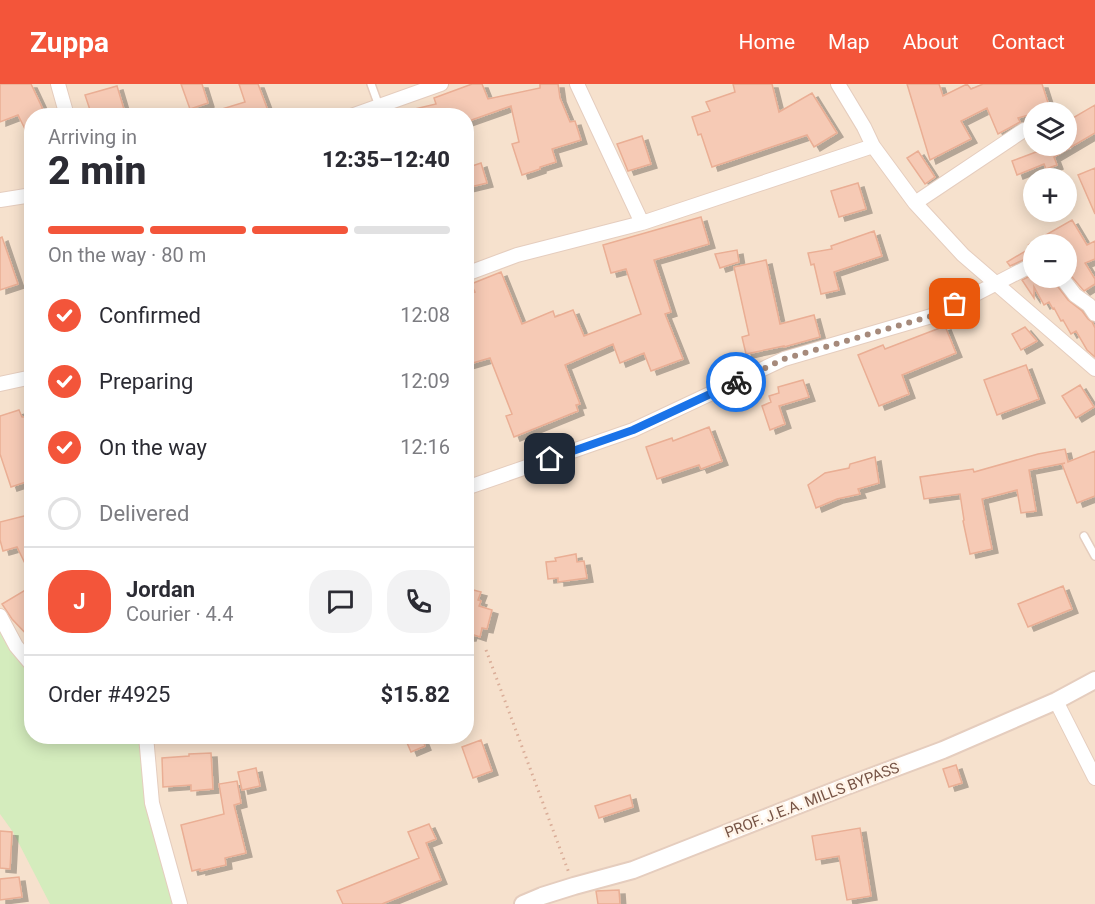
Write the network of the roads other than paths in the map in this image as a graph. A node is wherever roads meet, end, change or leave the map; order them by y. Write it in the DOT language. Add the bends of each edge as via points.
graph roads {
  1 [pos="58,84"];
  2 [pos="371,84"];
  3 [pos="441,84"];
  4 [pos="577,84"];
  5 [pos="838,84"];
  6 [pos="379,106"];
  7 [pos="65,108"];
  8 [pos="373,108"];
  9 [pos="1023,131"];
  10 [pos="873,146"];
  11 [pos="24,196"];
  12 [pos="0,200"];
  13 [pos="915,203"];
  14 [pos="642,223"];
  15 [pos="1023,269"];
  16 [pos="474,271"];
  17 [pos="995,283"];
  18 [pos="1070,288"];
  19 [pos="1095,314"];
  20 [pos="1095,369"];
  21 [pos="24,379"];
  22 [pos="0,384"];
  23 [pos="474,485"];
  24 [pos="1084,536"];
  25 [pos="1095,556"];
  26 [pos="0,616"];
  27 [pos="24,656"];
  28 [pos="1095,680"];
  29 [pos="1056,701"];
  30 [pos="147,744"];
  31 [pos="1095,778"];
  32 [pos="544,900"];
  33 [pos="180,904"];
  34 [pos="523,904"];
  1 -- 7 [label="street"];
  2 -- 6 [label="lane"];
  3 -- 6 [label="street"];
  4 -- 14 [label="street"];
  5 -- 10 [label="street"];
  6 -- 8 [label="street"];
  9 -- 13 [label="street"];
  10 -- 13 [label="street"];
  10 -- 14 [label="street"];
  11 -- 12 [label="street"];
  13 -- 17 [label="street"];
  14 -- 16 [label="street" via="517,255"];
  15 -- 17 [label="street"];
  17 -- 20 [label="street"];
  17 -- 23 [label="street" via="935,315 784,359 633,430"];
  18 -- 19 [label="street"];
  21 -- 22 [label="street"];
  24 -- 25 [label="lane"];
  26 -- 27 [label="street"];
  28 -- 29 [label="street, PROF. J.E.A. MILLS BYPASS"];
  29 -- 31 [label="street"];
  29 -- 32 [label="street, PROF. J.E.A. MILLS BYPASS" via="943,750 633,870 574,886"];
  30 -- 33 [label="street" via="152,803"];
  32 -- 34 [label="street, PROF. J.E.A. MILLS BYPASS"];
}
